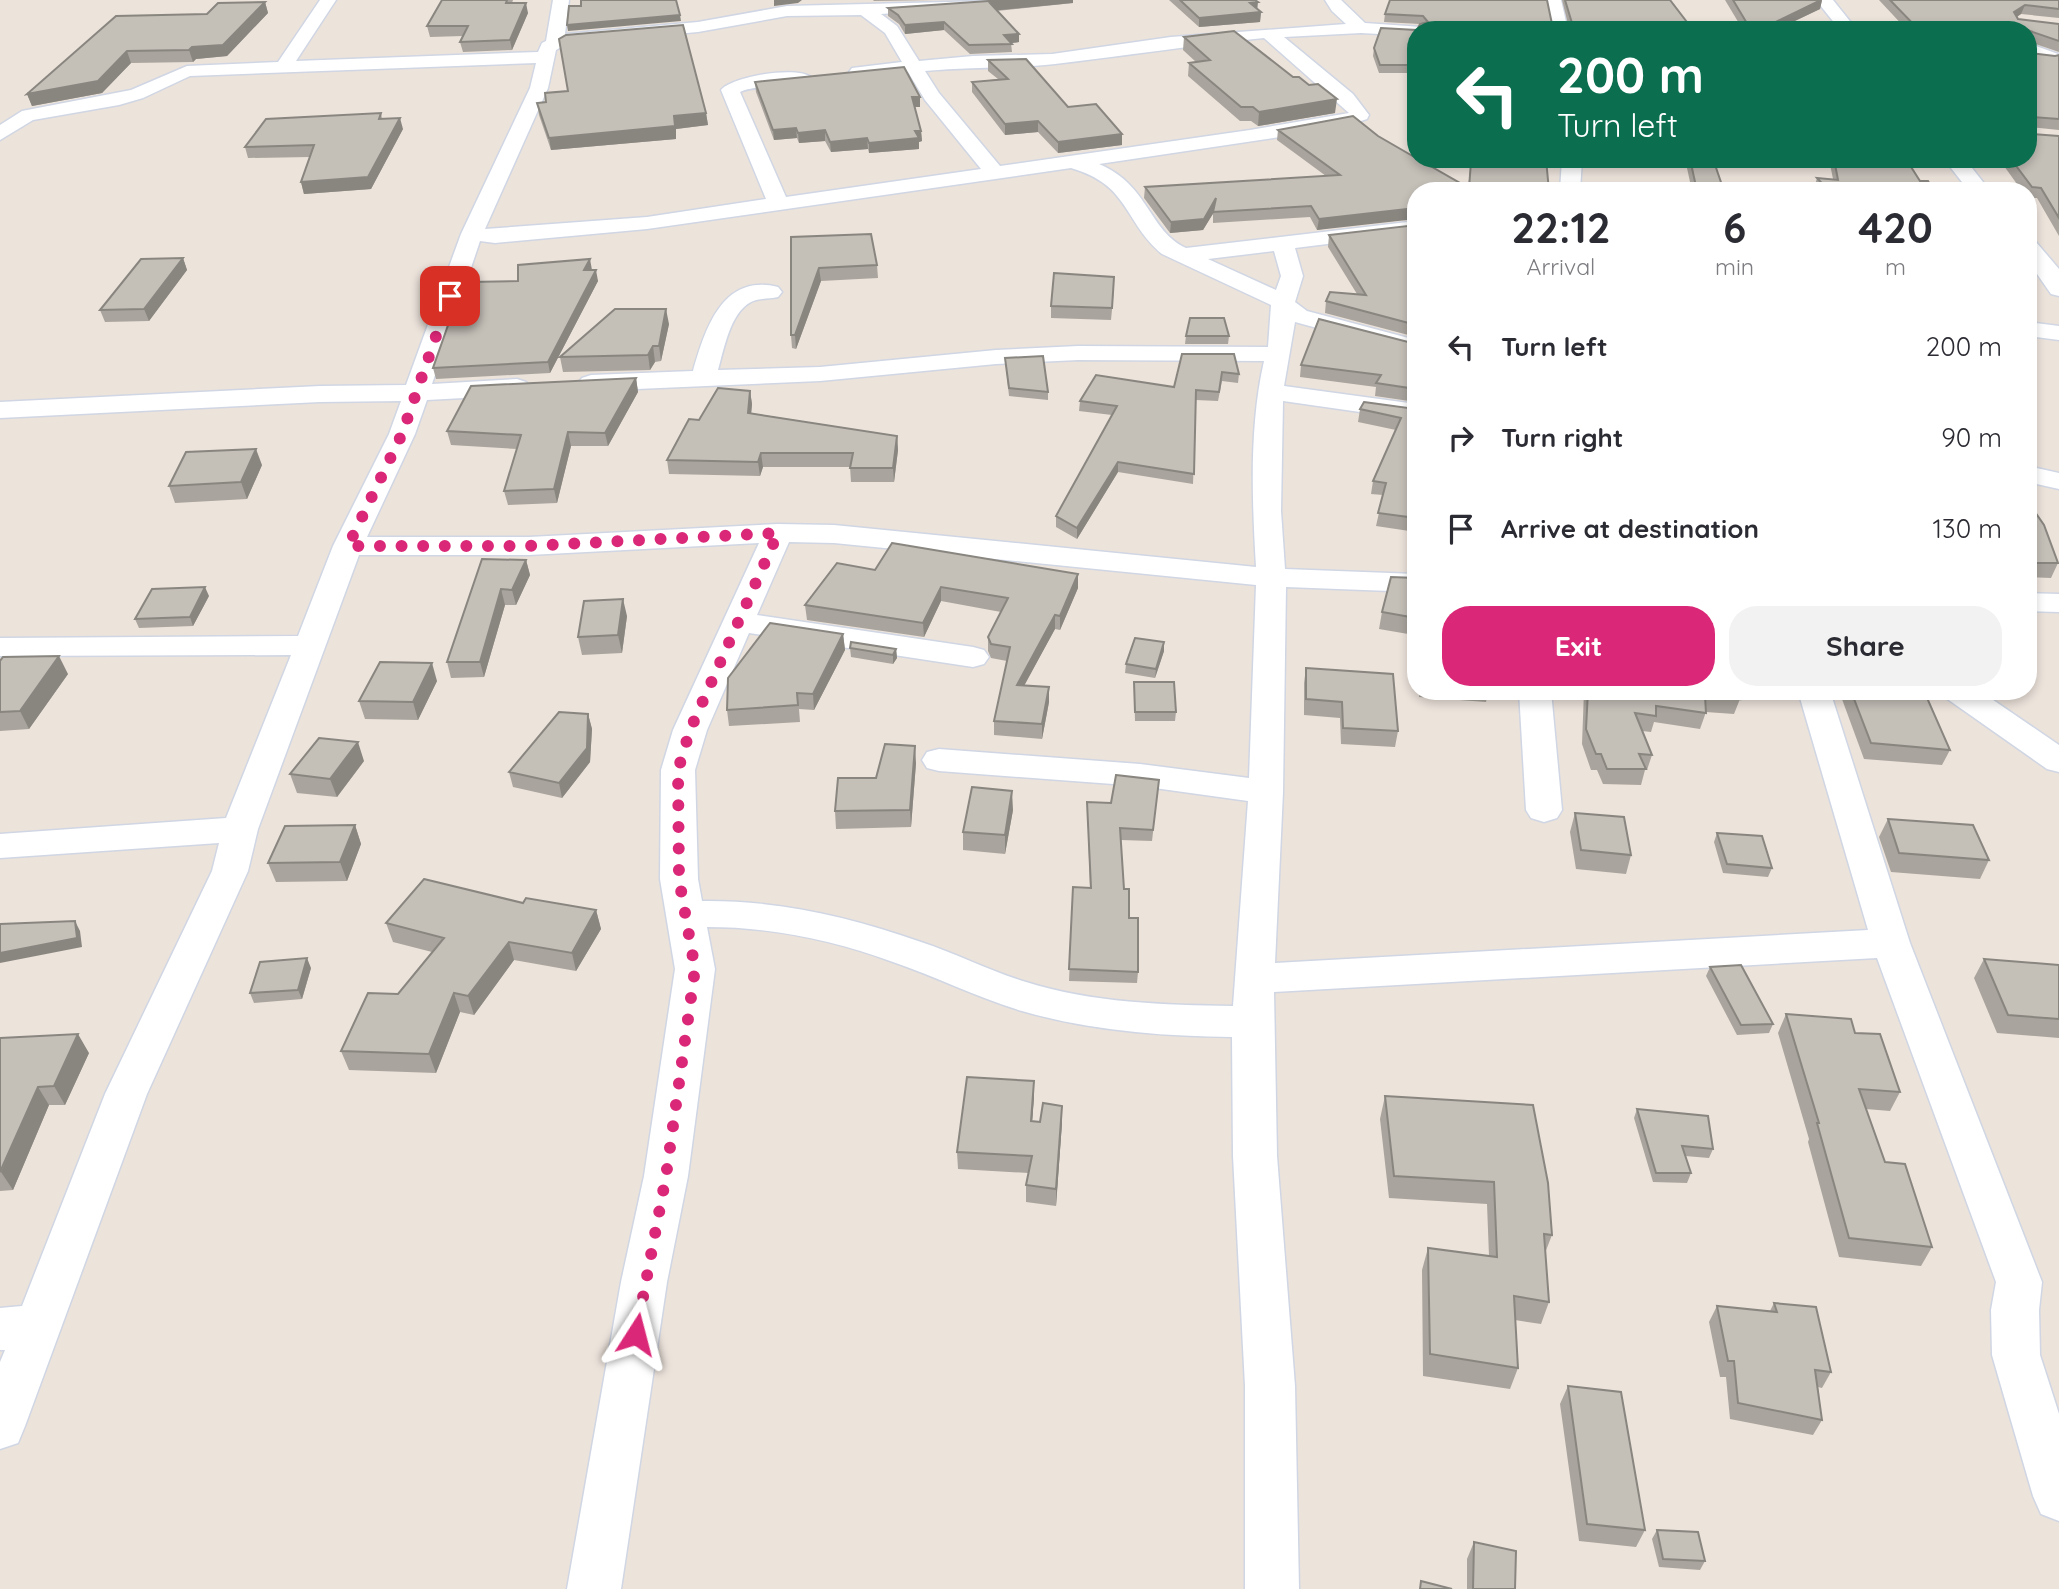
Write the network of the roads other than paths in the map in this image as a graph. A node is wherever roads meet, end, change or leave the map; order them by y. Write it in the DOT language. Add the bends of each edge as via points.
graph roads {
  1 [pos="328,0"];
  2 [pos="561,0"];
  3 [pos="1015,0"];
  4 [pos="1333,0"];
  5 [pos="1552,0"];
  6 [pos="1824,0"];
  7 [pos="859,7"];
  8 [pos="912,9"];
  9 [pos="1558,21"];
  10 [pos="1842,21"];
  11 [pos="1361,28"];
  12 [pos="891,30"];
  13 [pos="1407,31"];
  14 [pos="1268,33"];
  15 [pos="550,49"];
  16 [pos="2037,55"];
  17 [pos="2037,59"];
  18 [pos="2056,65"];
  19 [pos="916,67"];
  20 [pos="282,68"];
  21 [pos="0,134"];
  22 [pos="1100,163"];
  23 [pos="1961,168"];
  24 [pos="995,173"];
  25 [pos="1973,182"];
  26 [pos="779,205"];
  27 [pos="1407,228"];
  28 [pos="478,240"];
  29 [pos="1283,243"];
  30 [pos="2037,254"];
  31 [pos="1183,255"];
  32 [pos="2059,289"];
  33 [pos="770,292"];
  34 [pos="1283,302"];
  35 [pos="1318,322"];
  36 [pos="2037,330"];
  37 [pos="2059,333"];
  38 [pos="1280,343"];
  39 [pos="1407,345"];
  40 [pos="703,380"];
  41 [pos="562,383"];
  42 [pos="536,385"];
  43 [pos="414,393"];
  44 [pos="1270,393"];
  45 [pos="0,410"];
  46 [pos="1407,411"];
  47 [pos="2037,476"];
  48 [pos="2059,481"];
  49 [pos="778,533"];
  50 [pos="348,546"];
  51 [pos="1272,577"];
  52 [pos="1407,583"];
  53 [pos="2037,602"];
  54 [pos="2059,603"];
  55 [pos="740,622"];
  56 [pos="310,645"];
  57 [pos="0,648"];
  58 [pos="973,657"];
  59 [pos="1536,700"];
  60 [pos="1817,700"];
  61 [pos="1971,700"];
  62 [pos="939,760"];
  63 [pos="2059,761"];
  64 [pos="1266,792"];
  65 [pos="1544,810"];
  66 [pos="240,829"];
  67 [pos="0,846"];
  68 [pos="685,914"];
  69 [pos="1891,943"];
  70 [pos="1257,979"];
  71 [pos="1252,1023"];
  72 [pos="20,1328"];
  73 [pos="0,1426"];
  74 [pos="2059,1496"];
  75 [pos="594,1589"];
  76 [pos="1272,1589"];
  1 -- 20 [label="street"];
  2 -- 15 [label="street"];
  3 -- 8 [label="street"];
  4 -- 11 [label="street"];
  5 -- 9 [label="street"];
  6 -- 10 [label="street"];
  7 -- 8 [label="street"];
  7 -- 12 [label="street"];
  7 -- 15 [label="street" via="787,11"];
  8 -- 12 [label="street" via="898,17"];
  11 -- 13 [label="street"];
  11 -- 14 [label="street"];
  12 -- 19 [label="street"];
  14 -- 19 [label="street" via="1052,59"];
  14 -- 22 [label="street" via="1358,108 1360,115"];
  15 -- 20 [label="street"];
  15 -- 28 [label="street"];
  16 -- 18 [label="street"];
  17 -- 18 [label="street"];
  19 -- 24 [label="street" via="932,96"];
  19 -- 26 [label="street" via="750,83 730,90"];
  20 -- 21 [label="street" via="187,71 112,102 29,115"];
  22 -- 24 [label="street" via="1072,162"];
  22 -- 31 [label="street" via="1136,202 1159,240"];
  23 -- 25 [label="street"];
  24 -- 26 [label="street"];
  26 -- 28 [label="street"];
  27 -- 29 [label="street"];
  28 -- 43 [label="street"];
  29 -- 31 [label="street"];
  29 -- 34 [label="street" via="1292,276"];
  30 -- 32 [label="street"];
  31 -- 34 [label="street"];
  33 -- 40 [label="street" via="746,295 734,306 718,330"];
  34 -- 35 [label="street" via="1294,313"];
  34 -- 38 [label="street"];
  35 -- 38 [label="street" via="1300,324"];
  35 -- 39 [label="street"];
  36 -- 37 [label="street"];
  38 -- 40 [label="street" via="996,357"];
  38 -- 44 [label="street"];
  40 -- 41 [label="street"];
  42 -- 43 [label="street"];
  43 -- 45 [label="street"];
  43 -- 50 [label="street" via="402,434"];
  44 -- 46 [label="street"];
  44 -- 51 [label="street" via="1267,511"];
  47 -- 48 [label="street"];
  49 -- 50 [label="street" via="528,546"];
  49 -- 51 [label="street" via="834,534"];
  49 -- 55 [label="street"];
  50 -- 56 [label="street"];
  51 -- 52 [label="street"];
  51 -- 64 [label="street"];
  53 -- 54 [label="street"];
  55 -- 58 [label="street"];
  55 -- 68 [label="street" via="690,730 678,770 679,879"];
  56 -- 57 [label="street"];
  56 -- 66 [label="street"];
  59 -- 65 [label="street"];
  60 -- 69 [label="street"];
  61 -- 63 [label="street"];
  62 -- 64 [label="street" via="1140,775"];
  64 -- 70 [label="street"];
  66 -- 67 [label="street"];
  66 -- 72 [label="street" via="230,871"];
  68 -- 71 [label="street" via="780,918 833,929 895,947 1022,996 1112,1016"];
  68 -- 75 [label="street" via="695,969 666,1176"];
  69 -- 70 [label="street"];
  69 -- 74 [label="street" via="2019,1282 2016,1354"];
  70 -- 71 [label="street"];
  71 -- 76 [label="street" via="1255,1156 1270,1387"];
  72 -- 73 [label="street"];
}
